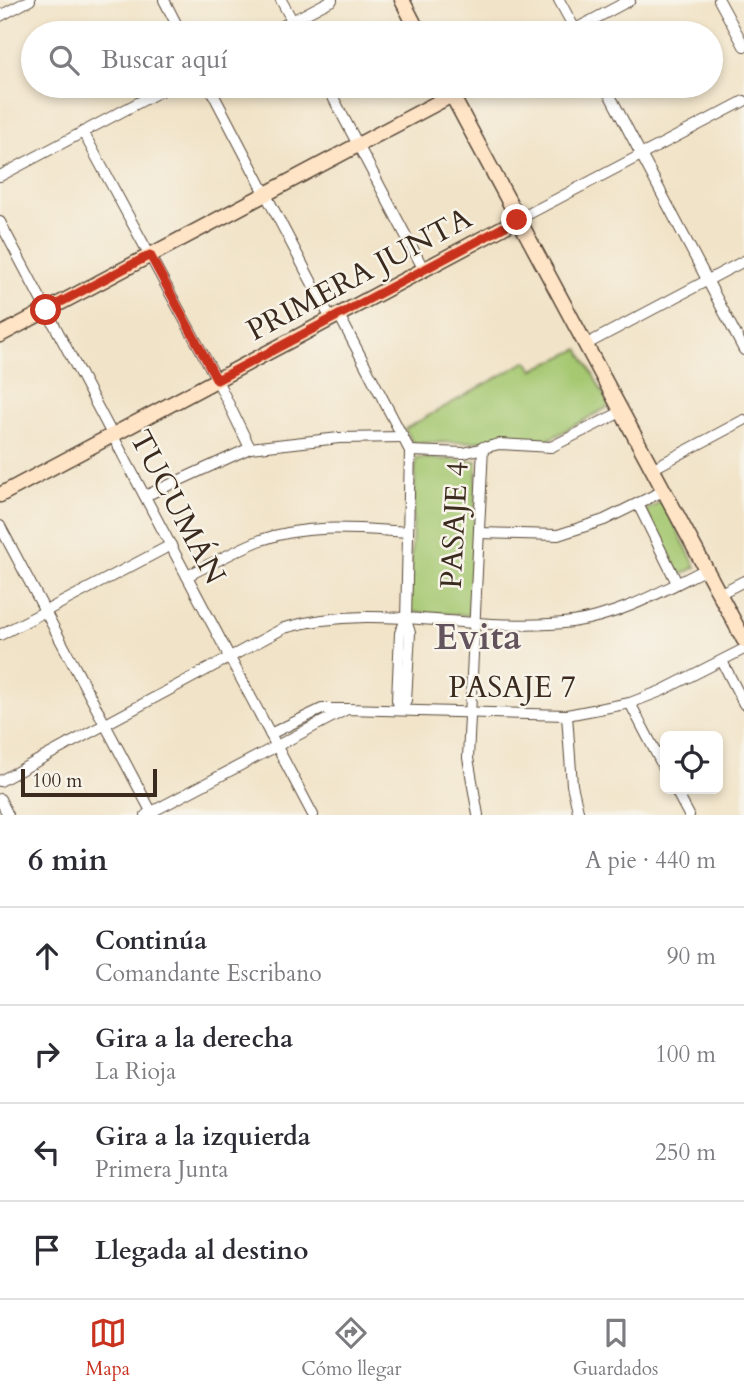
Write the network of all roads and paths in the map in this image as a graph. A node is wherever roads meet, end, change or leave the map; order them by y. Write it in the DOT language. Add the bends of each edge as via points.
graph roads {
  1 [pos="30,0"];
  2 [pos="164,0"];
  3 [pos="281,0"];
  4 [pos="331,0"];
  5 [pos="402,0"];
  6 [pos="559,0"];
  7 [pos="630,0"];
  8 [pos="719,0"];
  9 [pos="15,3"];
  10 [pos="0,16"];
  11 [pos="175,21"];
  12 [pos="292,21"];
  13 [pos="413,21"];
  14 [pos="568,21"];
  15 [pos="593,21"];
  16 [pos="744,46"];
  17 [pos="147,98"];
  18 [pos="215,98"];
  19 [pos="333,98"];
  20 [pos="436,98"];
  21 [pos="453,98"];
  22 [pos="611,98"];
  23 [pos="744,101"];
  24 [pos="83,132"];
  25 [pos="358,145"];
  26 [pos="641,155"];
  27 [pos="0,176"];
  28 [pos="265,194"];
  29 [pos="517,220"];
  30 [pos="0,222"];
  31 [pos="150,255"];
  32 [pos="744,261"];
  33 [pos="424,270"];
  34 [pos="708,281"];
  35 [pos="46,310"];
  36 [pos="335,317"];
  37 [pos="0,335"];
  38 [pos="585,345"];
  39 [pos="744,350"];
  40 [pos="217,380"];
  41 [pos="621,412"];
  42 [pos="744,419"];
  43 [pos="113,435"];
  44 [pos="402,437"];
  45 [pos="483,447"];
  46 [pos="250,448"];
  47 [pos="410,451"];
  48 [pos="652,469"];
  49 [pos="663,491"];
  50 [pos="0,495"];
  51 [pos="145,496"];
  52 [pos="638,504"];
  53 [pos="0,526"];
  54 [pos="408,531"];
  55 [pos="479,533"];
  56 [pos="171,545"];
  57 [pos="706,569"];
  58 [pos="187,576"];
  59 [pos="744,581"];
  60 [pos="677,583"];
  61 [pos="719,594"];
  62 [pos="45,611"];
  63 [pos="405,620"];
  64 [pos="473,622"];
  65 [pos="0,635"];
  66 [pos="744,640"];
  67 [pos="744,649"];
  68 [pos="231,659"];
  69 [pos="722,660"];
  70 [pos="631,703"];
  71 [pos="744,704"];
  72 [pos="346,709"];
  73 [pos="401,710"];
  74 [pos="469,714"];
  75 [pos="567,715"];
  76 [pos="105,725"];
  77 [pos="270,734"];
  78 [pos="276,746"];
  79 [pos="660,760"];
  80 [pos="0,780"];
  81 [pos="678,794"];
  82 [pos="0,799"];
  83 [pos="150,814"];
  84 [pos="8,815"];
  85 [pos="313,815"];
  86 [pos="478,815"];
  87 [pos="579,815"];
  88 [pos="689,815"];
  1 -- 9 [label="street"];
  2 -- 11 [label="street"];
  3 -- 12 [label="street"];
  4 -- 12 [label="street"];
  5 -- 13 [label="main road"];
  6 -- 14 [label="street"];
  7 -- 15 [label="street"];
  8 -- 16 [label="street"];
  9 -- 10 [label="street"];
  17 -- 24 [label="street"];
  18 -- 28 [label="street"];
  19 -- 25 [label="street"];
  20 -- 25 [label="main road"];
  21 -- 29 [label="main road"];
  22 -- 26 [label="street"];
  23 -- 26 [label="street, PRIMERA JUNTA"];
  24 -- 27 [label="street"];
  24 -- 31 [label="street"];
  25 -- 28 [label="main road"];
  25 -- 33 [label="street"];
  26 -- 29 [label="street, PRIMERA JUNTA"];
  26 -- 34 [label="street"];
  28 -- 31 [label="main road"];
  28 -- 36 [label="street"];
  29 -- 33 [label="main road, PRIMERA JUNTA"];
  29 -- 38 [label="main road"];
  30 -- 35 [label="street, TUCUMÁN"];
  31 -- 35 [label="main road"];
  31 -- 40 [label="street"];
  32 -- 34 [label="street"];
  33 -- 36 [label="main road, PRIMERA JUNTA"];
  34 -- 38 [label="street"];
  34 -- 39 [label="street"];
  35 -- 37 [label="main road"];
  35 -- 43 [label="street, TUCUMÁN"];
  36 -- 40 [label="main road, PRIMERA JUNTA"];
  36 -- 44 [label="street"];
  38 -- 41 [label="main road"];
  40 -- 43 [label="main road, PRIMERA JUNTA"];
  40 -- 46 [label="street"];
  41 -- 45 [label="street" via="551,447"];
  41 -- 48 [label="main road"];
  42 -- 48 [label="street"];
  43 -- 50 [label="main road, PRIMERA JUNTA"];
  43 -- 51 [label="street, TUCUMÁN"];
  44 -- 46 [label="street" via="339,438"];
  44 -- 47 [label="street"];
  45 -- 47 [label="street" via="464,453"];
  45 -- 55 [label="street, PASAJE 4"];
  46 -- 51 [label="street"];
  47 -- 54 [label="street"];
  48 -- 49 [label="main road"];
  49 -- 52 [label="street"];
  49 -- 57 [label="main road"];
  51 -- 56 [label="street, TUCUMÁN"];
  52 -- 55 [label="street" via="558,535"];
  52 -- 60 [label="street"];
  53 -- 62 [label="street"];
  54 -- 58 [label="street" via="324,528 280,534"];
  54 -- 63 [label="street"];
  55 -- 64 [label="street, PASAJE 4"];
  56 -- 58 [label="street, TUCUMÁN"];
  56 -- 62 [label="street"];
  57 -- 60 [label="street"];
  57 -- 61 [label="main road"];
  58 -- 68 [label="street, TUCUMÁN"];
  59 -- 61 [label="street"];
  60 -- 64 [label="street" via="595,618 551,624"];
  61 -- 66 [label="main road"];
  62 -- 65 [label="street"];
  62 -- 76 [label="street"];
  63 -- 64 [label="street"];
  63 -- 68 [label="street" via="310,620 284,628"];
  63 -- 73 [label="street" via="410,634 406,700"];
  64 -- 74 [label="street, PASAJE 4"];
  67 -- 69 [label="street, PASAJE 7"];
  68 -- 76 [label="street"];
  68 -- 77 [label="street, TUCUMÁN"];
  69 -- 70 [label="street, PASAJE 7"];
  69 -- 71 [label="street"];
  70 -- 75 [label="street, PASAJE 7"];
  70 -- 79 [label="street"];
  72 -- 73 [label="street, PASAJE 7"];
  72 -- 77 [label="street" via="322,709"];
  72 -- 78 [label="street, PASAJE 7"];
  73 -- 74 [label="street, PASAJE 7"];
  74 -- 75 [label="street, PASAJE 7"];
  74 -- 86 [label="street, PASAJE 4" via="468,758"];
  75 -- 87 [label="street"];
  76 -- 80 [label="street"];
  76 -- 83 [label="street"];
  77 -- 78 [label="street, TUCUMÁN"];
  78 -- 83 [label="street, PASAJE 7"];
  78 -- 85 [label="street, TUCUMÁN"];
  81 -- 88 [label="street"];
  82 -- 84 [label="street"];
}
